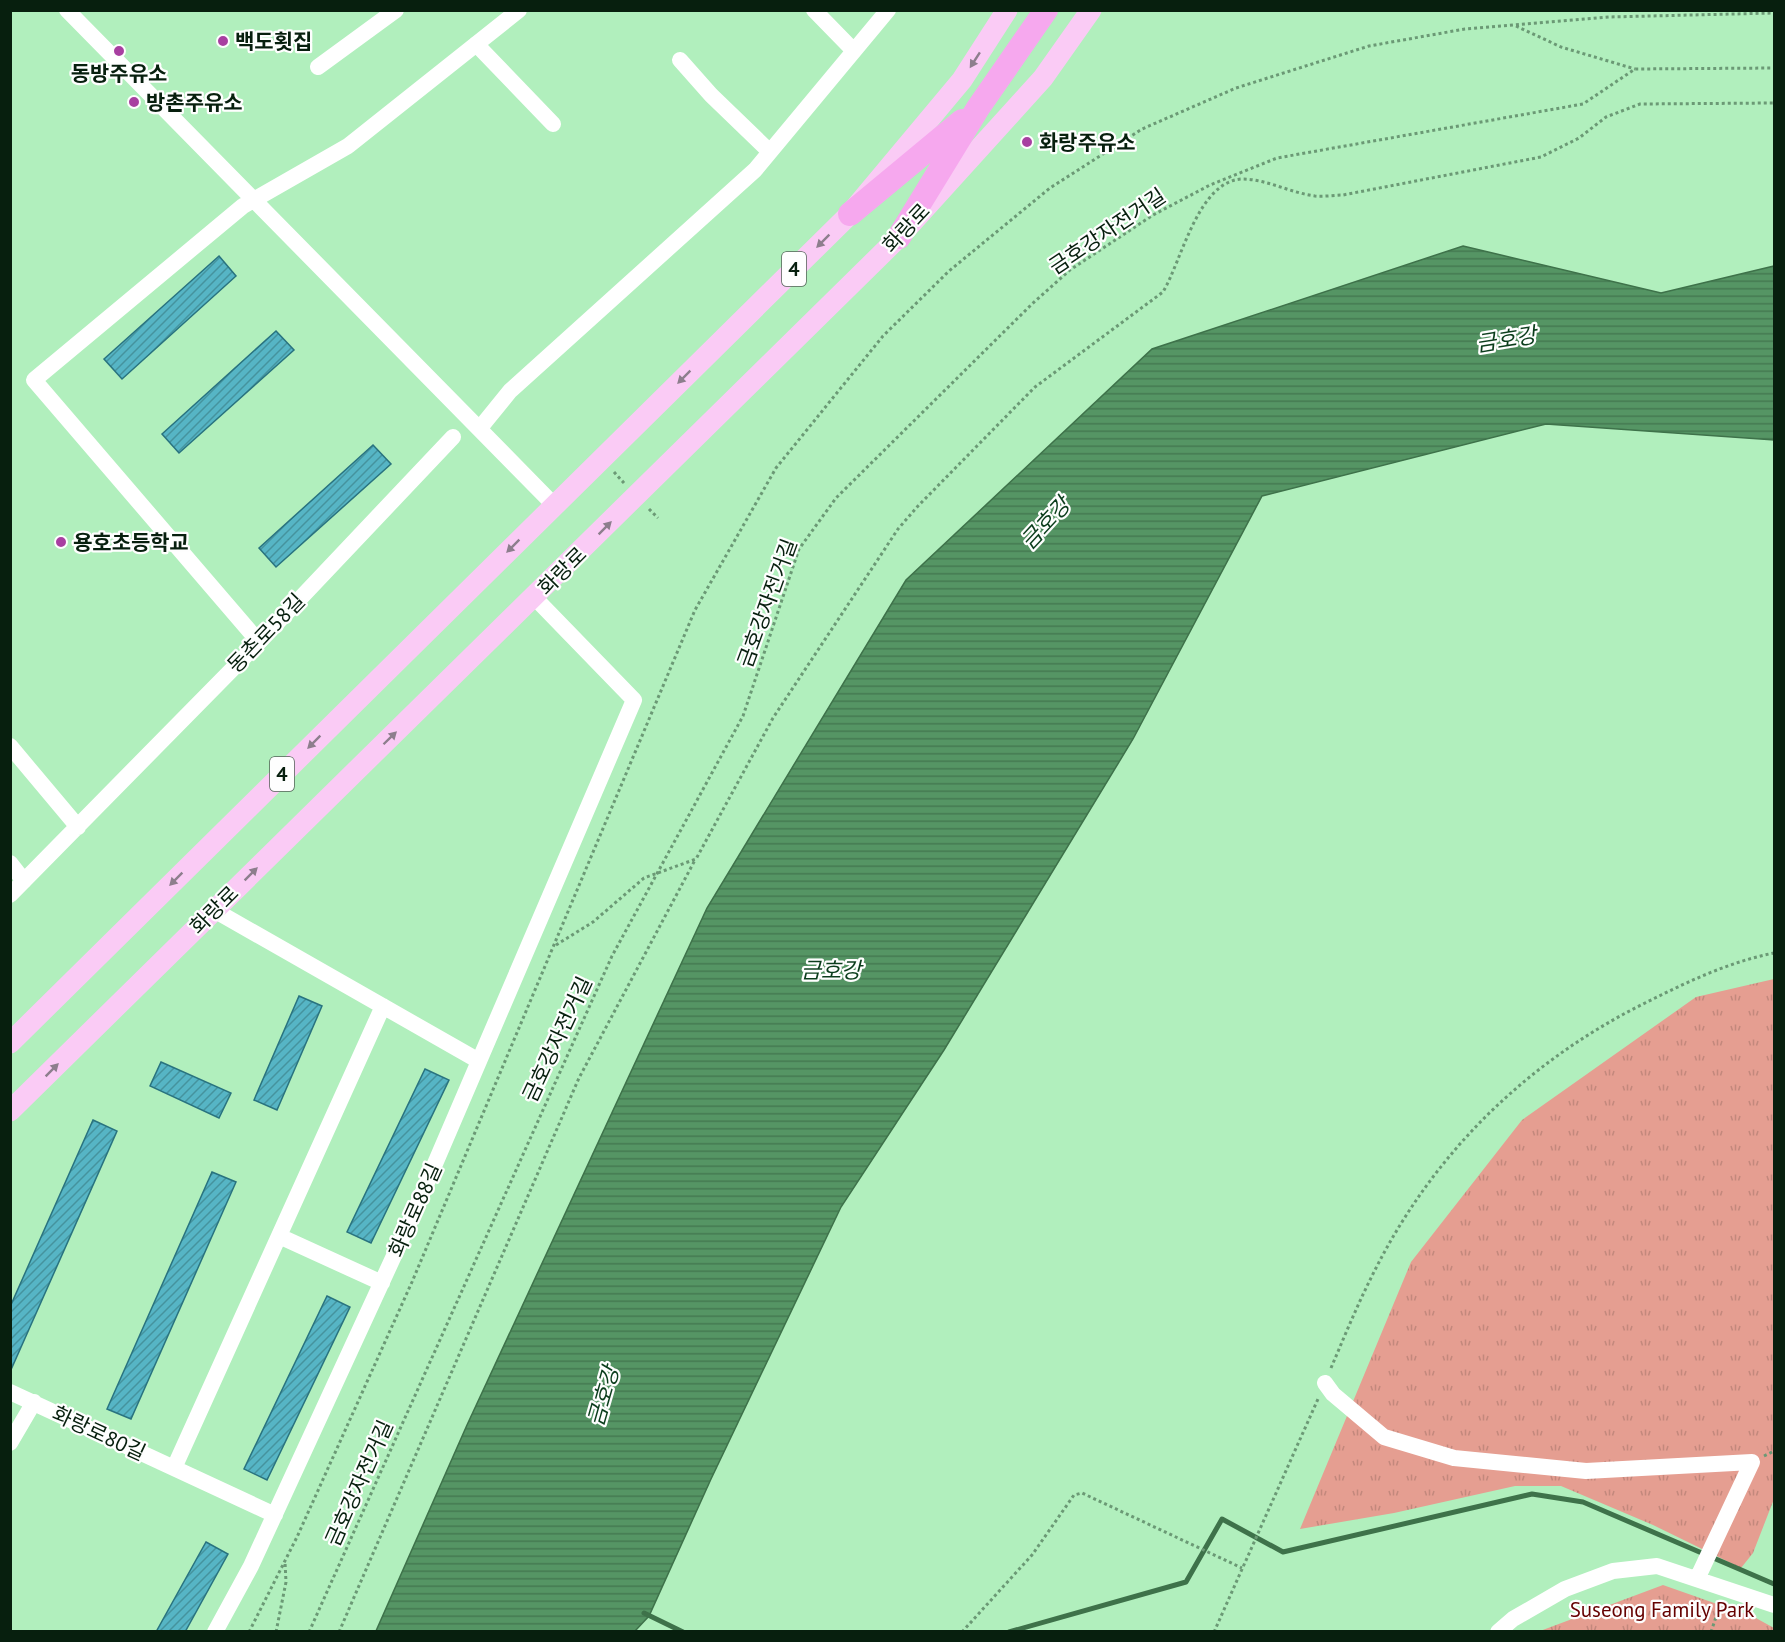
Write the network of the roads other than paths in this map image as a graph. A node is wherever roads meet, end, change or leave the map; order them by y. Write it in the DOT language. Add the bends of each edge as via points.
graph roads {
  1 [pos="67,10"];
  2 [pos="396,10"];
  3 [pos="519,10"];
  4 [pos="814,10"];
  5 [pos="888,10"];
  6 [pos="1007,10"];
  7 [pos="1046,10"];
  8 [pos="1091,10"];
  9 [pos="476,44"];
  10 [pos="854,51"];
  11 [pos="680,60"];
  12 [pos="318,67"];
  13 [pos="978,108"];
  14 [pos="553,124"];
  15 [pos="770,152"];
  16 [pos="255,199"];
  17 [pos="850,214"];
  18 [pos="899,237"];
  19 [pos="480,428"];
  20 [pos="453,436"];
  21 [pos="555,505"];
  22 [pos="535,598"];
  23 [pos="259,642"];
  24 [pos="10,746"];
  25 [pos="78,827"];
  26 [pos="10,863"];
  27 [pos="24,881"];
  28 [pos="10,895"];
  29 [pos="214,910"];
  30 [pos="383,1006"];
  31 [pos="10,1043"];
  32 [pos="479,1061"];
  33 [pos="10,1111"];
  34 [pos="279,1236"];
  35 [pos="382,1283"];
  36 [pos="1325,1383"];
  37 [pos="10,1392"];
  38 [pos="34,1402"];
  39 [pos="10,1443"];
  40 [pos="174,1468"];
  41 [pos="275,1515"];
  42 [pos="1697,1579"];
  43 [pos="1774,1605"];
  44 [pos="215,1632"];
  45 [pos="1498,1632"];
  1 -- 16 [label="street"];
  2 -- 12 [label="street"];
  3 -- 9 [label="street"];
  4 -- 10 [label="street"];
  5 -- 10 [label="street"];
  6 -- 17 [label="main road, 4, one-way" via="962,80"];
  7 -- 13 [label="highway"];
  8 -- 18 [label="main road, 화랑로" via="1043,78"];
  9 -- 14 [label="street"];
  9 -- 16 [label="street" via="348,146"];
  10 -- 15 [label="street"];
  11 -- 15 [label="street"];
  13 -- 17 [label="highway"];
  13 -- 18 [label="highway"];
  15 -- 19 [label="street" via="755,170 510,391"];
  16 -- 19 [label="street"];
  16 -- 23 [label="street" via="34,380"];
  17 -- 21 [label="main road, 4, one-way"];
  22 -- 18 [label="main road, 화랑로, one-way"];
  19 -- 21 [label="street"];
  20 -- 23 [label="street, 동촌로58길"];
  21 -- 31 [label="main road, 4, one-way"];
  29 -- 22 [label="main road, 화랑로, one-way"];
  22 -- 32 [label="street, 화랑로88길" via="634,700"];
  23 -- 25 [label="street, 동촌로58길"];
  24 -- 25 [label="street"];
  25 -- 27 [label="street, 동촌로58길"];
  26 -- 27 [label="street"];
  27 -- 28 [label="street, 동촌로58길"];
  29 -- 30 [label="street"];
  33 -- 29 [label="main road, 화랑로, one-way"];
  30 -- 32 [label="street"];
  30 -- 34 [label="street"];
  32 -- 35 [label="street, 화랑로88길"];
  34 -- 35 [label="street"];
  34 -- 40 [label="street"];
  35 -- 41 [label="street, 화랑로88길"];
  36 -- 42 [label="street" via="1384,1437 1454,1458 1587,1471 1752,1462"];
  37 -- 38 [label="street"];
  38 -- 39 [label="street, 화랑로80길"];
  38 -- 40 [label="street, 화랑로80길"];
  40 -- 41 [label="street, 화랑로80길"];
  41 -- 44 [label="street, 화랑로88길"];
  42 -- 43 [label="street"];
  42 -- 45 [label="street" via="1657,1566 1613,1571 1564,1589"];
}
